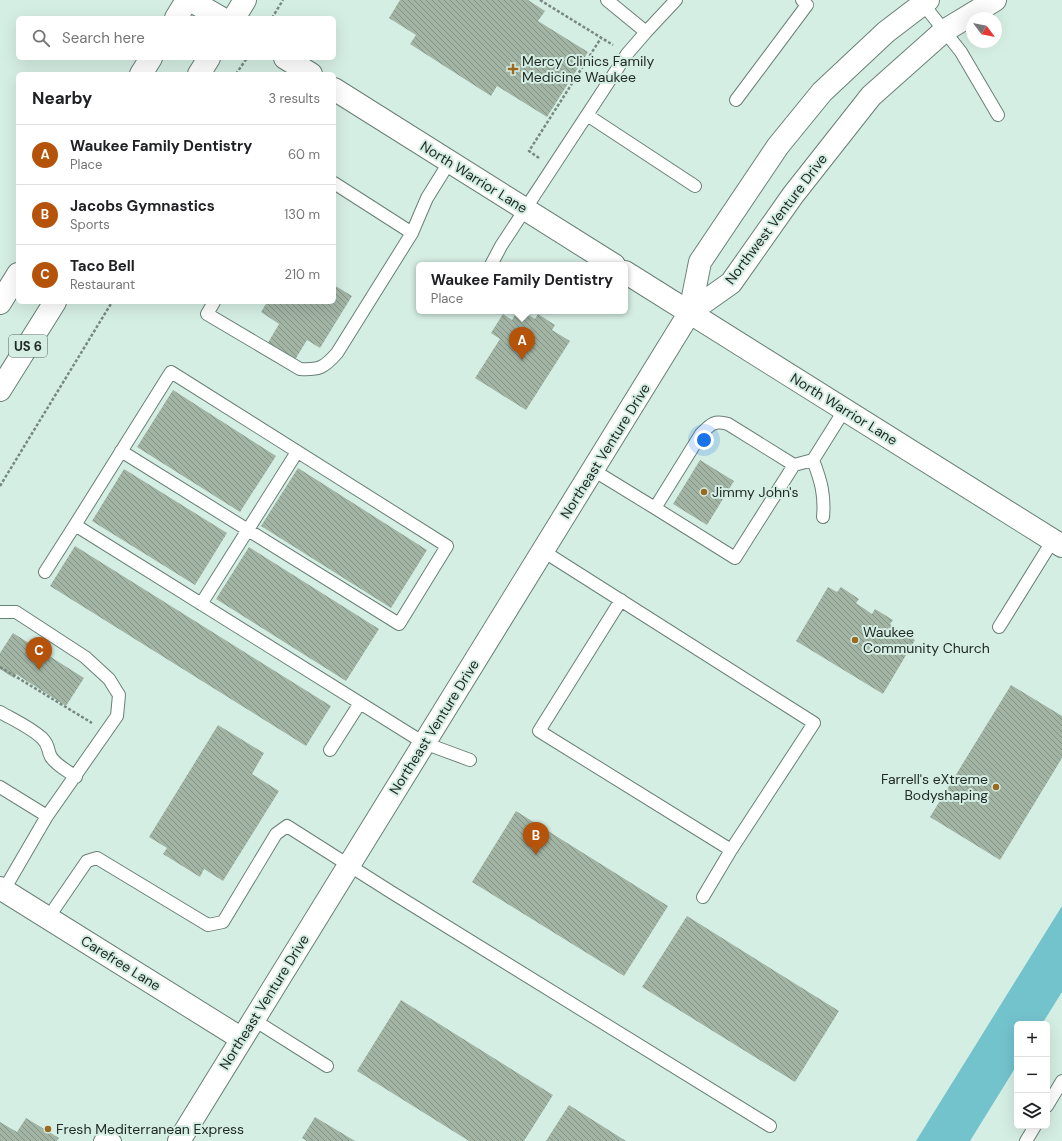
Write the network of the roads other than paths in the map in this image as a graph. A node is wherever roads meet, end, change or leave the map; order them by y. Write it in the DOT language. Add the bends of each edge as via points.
graph roads {
  1 [pos="187,0"];
  2 [pos="190,0"];
  3 [pos="245,0"];
  4 [pos="607,0"];
  5 [pos="676,0"];
  6 [pos="802,0"];
  7 [pos="995,0"];
  8 [pos="924,1"];
  9 [pos="177,16"];
  10 [pos="218,16"];
  11 [pos="235,16"];
  12 [pos="944,31"];
  13 [pos="646,32"];
  14 [pos="150,60"];
  15 [pos="208,60"];
  16 [pos="289,60"];
  17 [pos="142,72"];
  18 [pos="200,72"];
  19 [pos="308,72"];
  20 [pos="336,90"];
  21 [pos="736,100"];
  22 [pos="587,115"];
  23 [pos="998,115"];
  24 [pos="450,162"];
  25 [pos="336,184"];
  26 [pos="695,186"];
  27 [pos="525,209"];
  28 [pos="412,232"];
  29 [pos="493,262"];
  30 [pos="609,262"];
  31 [pos="628,274"];
  32 [pos="16,277"];
  33 [pos="0,303"];
  34 [pos="54,304"];
  35 [pos="213,304"];
  36 [pos="690,312"];
  37 [pos="0,390"];
  38 [pos="845,409"];
  39 [pos="121,451"];
  40 [pos="296,452"];
  41 [pos="813,460"];
  42 [pos="794,465"];
  43 [pos="593,470"];
  44 [pos="655,508"];
  45 [pos="823,517"];
  46 [pos="74,525"];
  47 [pos="247,530"];
  48 [pos="1059,543"];
  49 [pos="543,551"];
  50 [pos="45,572"];
  51 [pos="621,600"];
  52 [pos="201,604"];
  53 [pos="0,612"];
  54 [pos="999,627"];
  55 [pos="360,703"];
  56 [pos="0,712"];
  57 [pos="424,743"];
  58 [pos="330,750"];
  59 [pos="470,760"];
  60 [pos="76,777"];
  61 [pos="0,787"];
  62 [pos="47,816"];
  63 [pos="731,850"];
  64 [pos="349,866"];
  65 [pos="1,891"];
  66 [pos="703,897"];
  67 [pos="48,918"];
  68 [pos="254,1020"];
  69 [pos="242,1039"];
  70 [pos="327,1066"];
  71 [pos="1062,1081"];
  72 [pos="1050,1101"];
  73 [pos="770,1126"];
  74 [pos="1033,1129"];
  75 [pos="100,1141"];
  76 [pos="115,1141"];
  77 [pos="179,1141"];
  78 [pos="1026,1141"];
  1 -- 9 [label="main road"];
  2 -- 10 [label="main road"];
  3 -- 11 [label="main road"];
  4 -- 13 [label="lane"];
  5 -- 13 [label="lane"];
  6 -- 21 [label="lane" via="807,5"];
  7 -- 12 [label="main road, Northwest Venture Drive"];
  8 -- 12 [label="lane"];
  8 -- 36 [label="main road" via="886,32 822,92 778,146 700,262"];
  12 -- 23 [label="lane" via="961,52"];
  12 -- 36 [label="main road, Northwest Venture Drive" via="871,96 793,194 731,283"];
  13 -- 22 [label="lane" via="627,54"];
  14 -- 17 [label="main road"];
  15 -- 18 [label="main road"];
  16 -- 19 [label="main road"];
  20 -- 24 [label="main road, North Warrior Lane"];
  22 -- 26 [label="lane"];
  22 -- 27 [label="lane"];
  24 -- 27 [label="main road, North Warrior Lane"];
  24 -- 28 [label="lane" via="427,198"];
  25 -- 28 [label="lane"];
  27 -- 29 [label="lane"];
  27 -- 30 [label="main road, North Warrior Lane"];
  28 -- 35 [label="lane" via="337,353 328,363 314,370 300,369 207,314"];
  31 -- 36 [label="main road, North Warrior Lane"];
  32 -- 33 [label="main road"];
  34 -- 37 [label="main road, US 6"];
  36 -- 38 [label="main road, North Warrior Lane"];
  36 -- 43 [label="main road, Northeast Venture Drive"];
  38 -- 41 [label="lane"];
  38 -- 48 [label="main road, North Warrior Lane"];
  39 -- 40 [label="lane" via="171,372"];
  39 -- 46 [label="lane"];
  39 -- 47 [label="lane"];
  40 -- 47 [label="lane"];
  40 -- 47 [label="lane" via="447,546 399,624"];
  41 -- 42 [label="lane"];
  41 -- 45 [label="lane" via="822,483"];
  42 -- 44 [label="lane" via="719,421 710,425 701,434"];
  42 -- 44 [label="lane" via="735,558"];
  43 -- 44 [label="lane"];
  43 -- 49 [label="main road, Northeast Venture Drive"];
  46 -- 50 [label="lane"];
  46 -- 52 [label="lane"];
  47 -- 52 [label="lane"];
  48 -- 54 [label="lane"];
  49 -- 51 [label="lane"];
  49 -- 57 [label="main road, Northeast Venture Drive"];
  51 -- 63 [label="lane" via="814,723"];
  51 -- 63 [label="lane" via="538,731"];
  52 -- 55 [label="lane"];
  53 -- 60 [label="lane" via="16,612 85,657 109,679 119,695 117,716"];
  55 -- 57 [label="lane"];
  55 -- 58 [label="lane"];
  56 -- 60 [label="lane" via="35,732 48,745 51,757"];
  57 -- 59 [label="lane"];
  57 -- 64 [label="main road, Northeast Venture Drive"];
  60 -- 62 [label="lane"];
  61 -- 62 [label="lane"];
  62 -- 65 [label="lane"];
  63 -- 66 [label="lane"];
  64 -- 67 [label="lane" via="287,826 276,834 223,922 208,925 98,858 87,861"];
  64 -- 68 [label="main road, Northeast Venture Drive"];
  64 -- 73 [label="lane"];
  65 -- 67 [label="main road, Carefree Lane"];
  67 -- 69 [label="main road, Carefree Lane"];
  68 -- 69 [label="main road, Northeast Venture Drive"];
  68 -- 70 [label="lane"];
  69 -- 77 [label="main road, Northeast Venture Drive"];
  71 -- 72 [label="lane"];
  74 -- 78 [label="lane"];
  75 -- 76 [label="lane" via="104,1134"];
}
